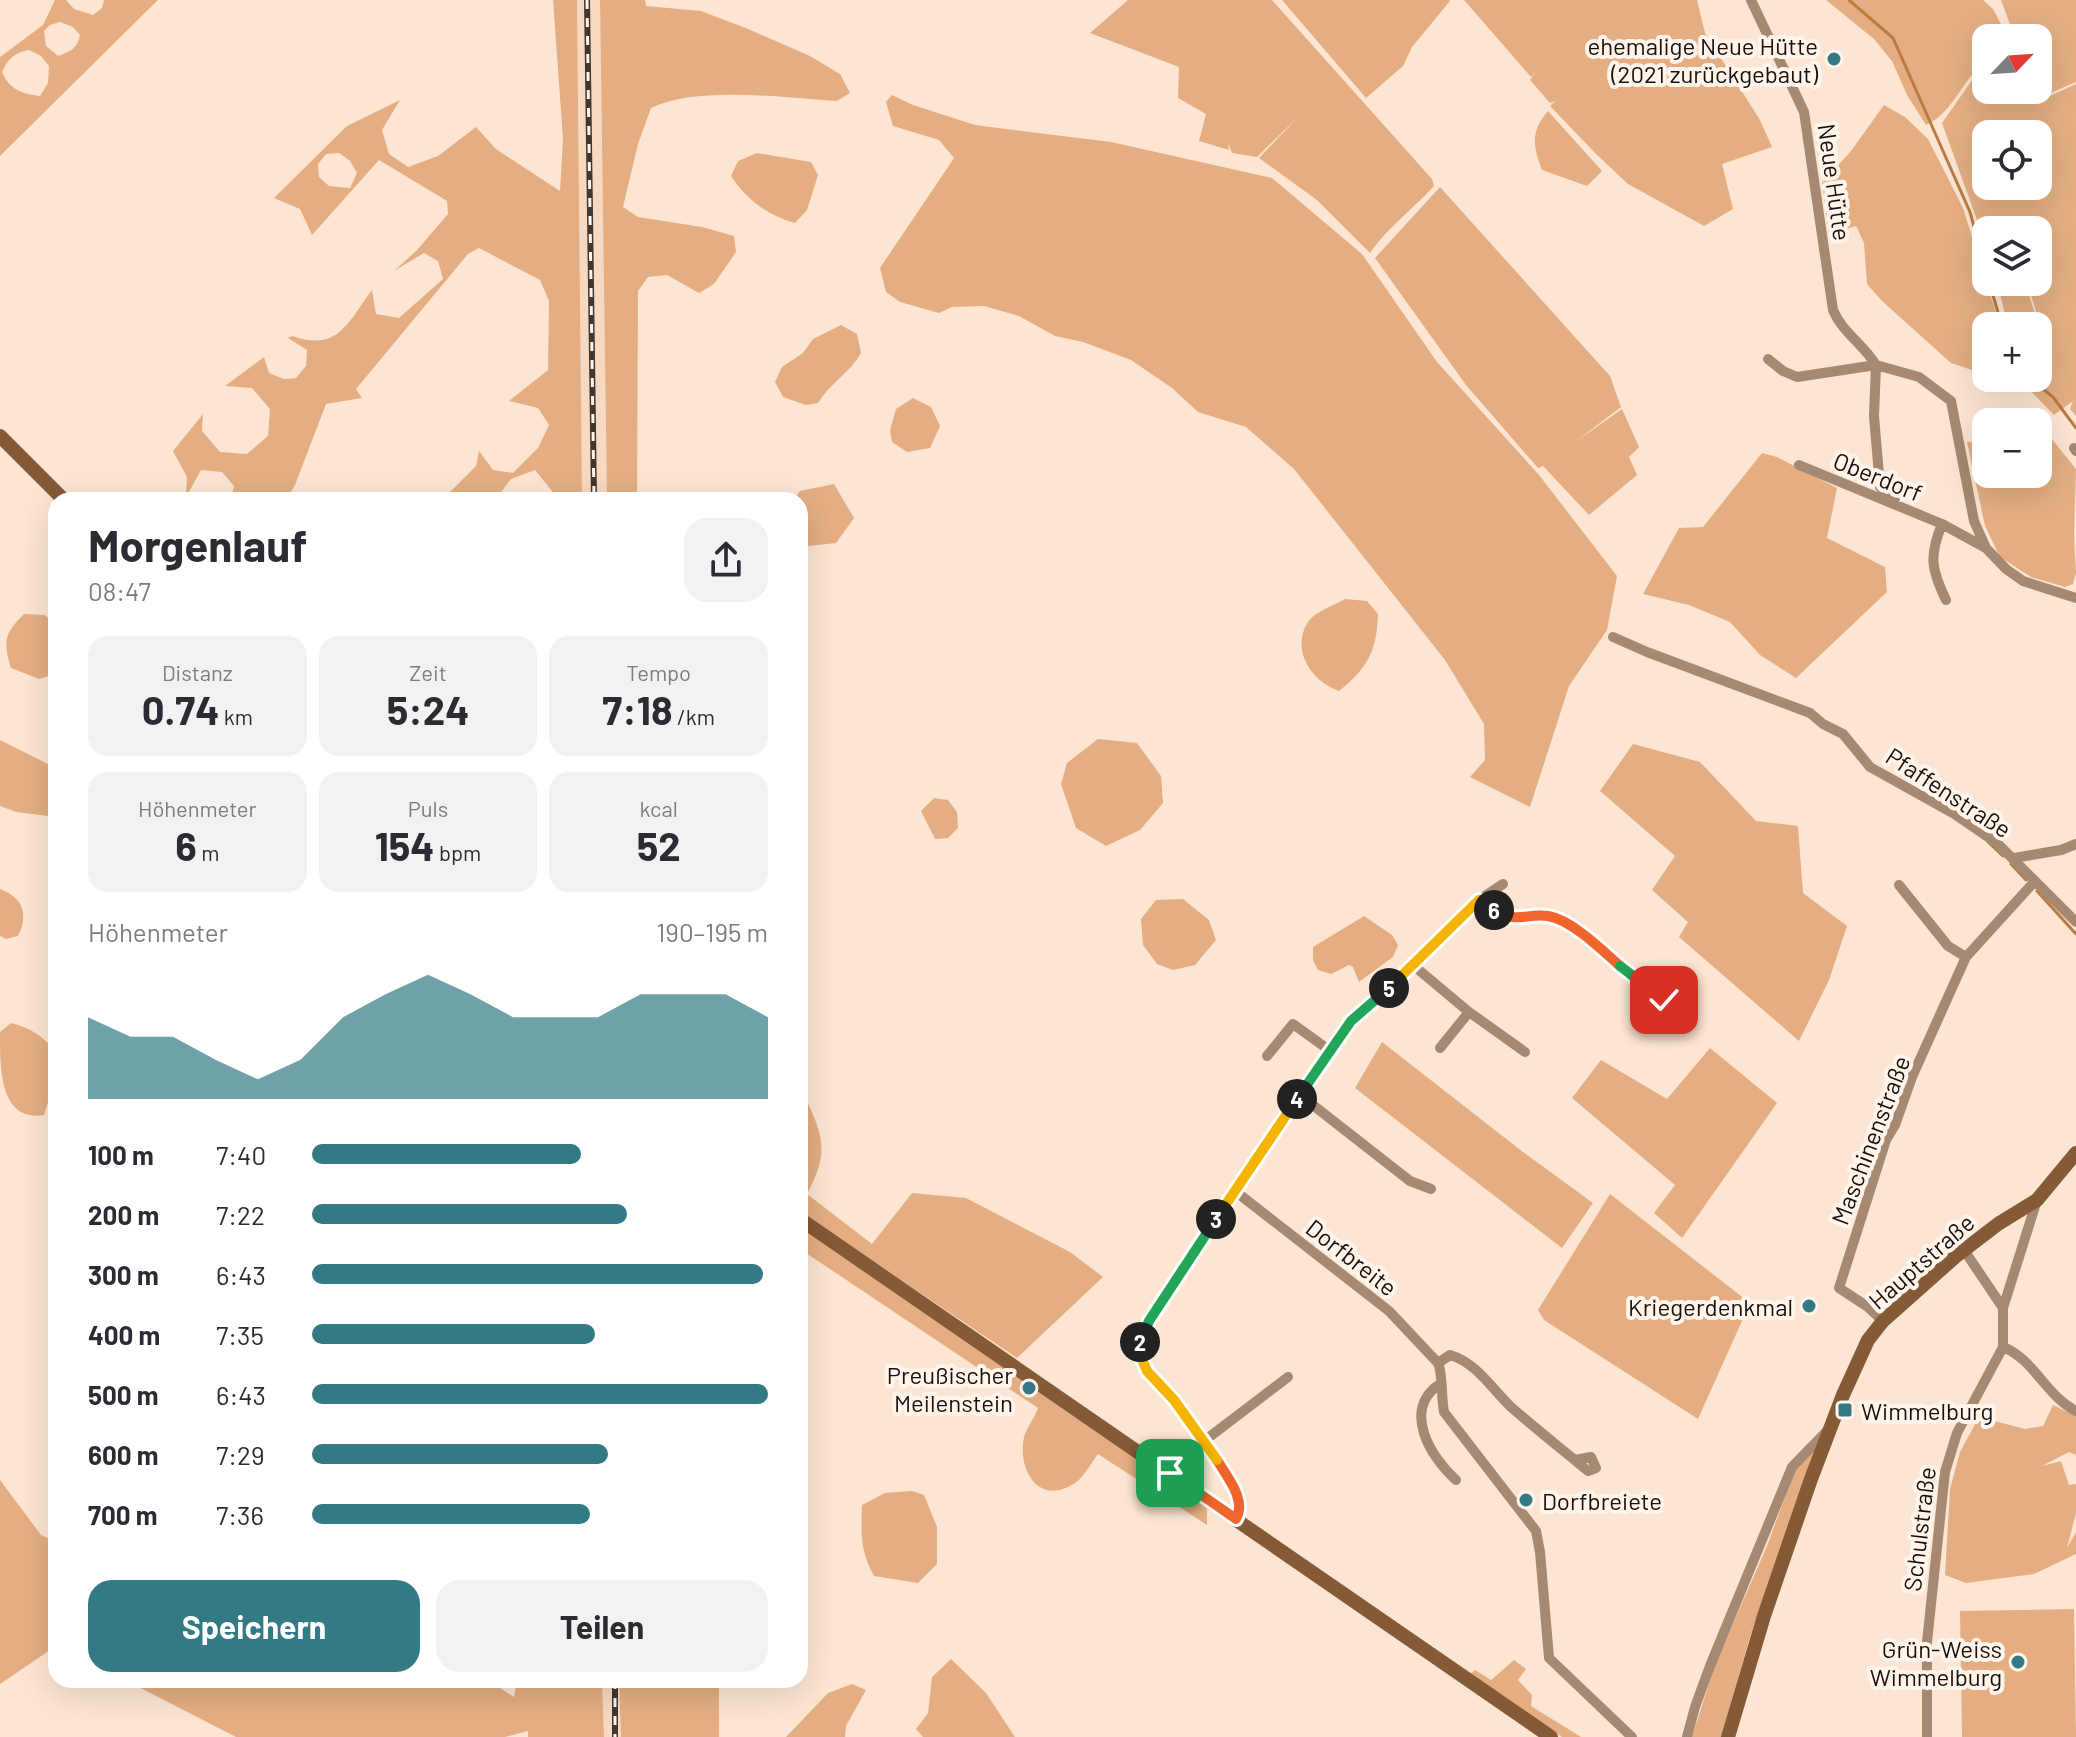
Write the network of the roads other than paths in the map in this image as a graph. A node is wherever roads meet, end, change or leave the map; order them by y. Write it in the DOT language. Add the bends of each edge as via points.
graph roads {
  1 [pos="1751,0"];
  2 [pos="1768,359"];
  3 [pos="1876,365"];
  4 [pos="0,436"];
  5 [pos="1799,465"];
  6 [pos="56,492"];
  7 [pos="1939,523"];
  8 [pos="1986,548"];
  9 [pos="2076,598"];
  10 [pos="1946,600"];
  11 [pos="1613,637"];
  12 [pos="2076,844"];
  13 [pos="2014,858"];
  14 [pos="2034,882"];
  15 [pos="1503,884"];
  16 [pos="1899,885"];
  17 [pos="1479,900"];
  18 [pos="2076,922"];
  19 [pos="1966,957"];
  20 [pos="1414,966"];
  21 [pos="1664,1000"];
  22 [pos="1469,1012"];
  23 [pos="1440,1048"];
  24 [pos="1329,1050"];
  25 [pos="1525,1052"];
  26 [pos="1267,1056"];
  27 [pos="1300,1095"];
  28 [pos="2076,1153"];
  29 [pos="1431,1189"];
  30 [pos="1235,1191"];
  31 [pos="2037,1200"];
  32 [pos="808,1225"];
  33 [pos="1964,1250"];
  34 [pos="2003,1308"];
  35 [pos="1883,1321"];
  36 [pos="2003,1347"];
  37 [pos="1438,1363"];
  38 [pos="1288,1377"];
  39 [pos="1440,1384"];
  40 [pos="2076,1411"];
  41 [pos="1829,1430"];
  42 [pos="1204,1441"];
  43 [pos="1575,1460"];
  44 [pos="1456,1480"];
  45 [pos="1236,1519"];
  46 [pos="1551,1737"];
  47 [pos="1632,1737"];
  48 [pos="1687,1737"];
  49 [pos="1728,1737"];
  50 [pos="1927,1737"];
  1 -- 3 [label="street, Neue Hütte" via="1804,112 1833,310"];
  2 -- 3 [label="street" via="1797,377"];
  3 -- 7 [label="street" via="1880,487"];
  3 -- 8 [label="street" via="1919,377 1951,401 1974,521"];
  4 -- 6 [label="main road"];
  5 -- 7 [label="street, Oberdorf"];
  7 -- 8 [label="street, Oberdorf"];
  7 -- 10 [label="street, Oberdorf" via="1932,547 1936,579"];
  8 -- 9 [label="street, Oberdorf" via="2023,581"];
  11 -- 13 [label="street, Pfaffenstraße" via="1810,713 1843,734 1870,767 1956,815"];
  12 -- 13 [label="street"];
  13 -- 14 [label="street, Pfaffenstraße"];
  14 -- 18 [label="street, Pfaffenstraße"];
  14 -- 19 [label="street, Maschinenstraße"];
  15 -- 17 [label="street"];
  16 -- 19 [label="street" via="1948,946"];
  17 -- 20 [label="street"];
  17 -- 21 [label="street" via="1509,919 1559,919"];
  19 -- 35 [label="street, Maschinenstraße" via="1886,1140 1839,1288"];
  20 -- 22 [label="street"];
  20 -- 24 [label="street" via="1351,1021"];
  22 -- 23 [label="street"];
  22 -- 25 [label="street"];
  24 -- 26 [label="street" via="1293,1024"];
  24 -- 27 [label="street"];
  27 -- 29 [label="street" via="1410,1181"];
  27 -- 30 [label="street"];
  28 -- 31 [label="main road, Hauptstraße"];
  30 -- 37 [label="street, Dorfbreite" via="1389,1311"];
  30 -- 42 [label="street" via="1140,1338 1147,1371"];
  31 -- 33 [label="main road, Hauptstraße"];
  31 -- 34 [label="street, Schulstraße"];
  32 -- 45 [label="main road"];
  33 -- 34 [label="street"];
  33 -- 35 [label="main road, Hauptstraße"];
  34 -- 36 [label="street, Schulstraße"];
  35 -- 41 [label="main road, Hauptstraße" via="1861,1352"];
  36 -- 40 [label="street"];
  36 -- 50 [label="street, Schulstraße" via="1957,1433 1945,1472 1927,1631"];
  37 -- 39 [label="street"];
  37 -- 43 [label="street" via="1450,1355 1460,1358"];
  38 -- 42 [label="street"];
  39 -- 44 [label="street" via="1429,1393 1423,1410 1423,1434 1440,1466"];
  39 -- 47 [label="street" via="1444,1412 1453,1426 1536,1531 1549,1658"];
  41 -- 48 [label="street, Hauptstraße" via="1792,1467 1710,1666"];
  41 -- 49 [label="main road, Hauptstraße"];
  42 -- 45 [label="street" via="1238,1498"];
  45 -- 46 [label="main road"];
}
